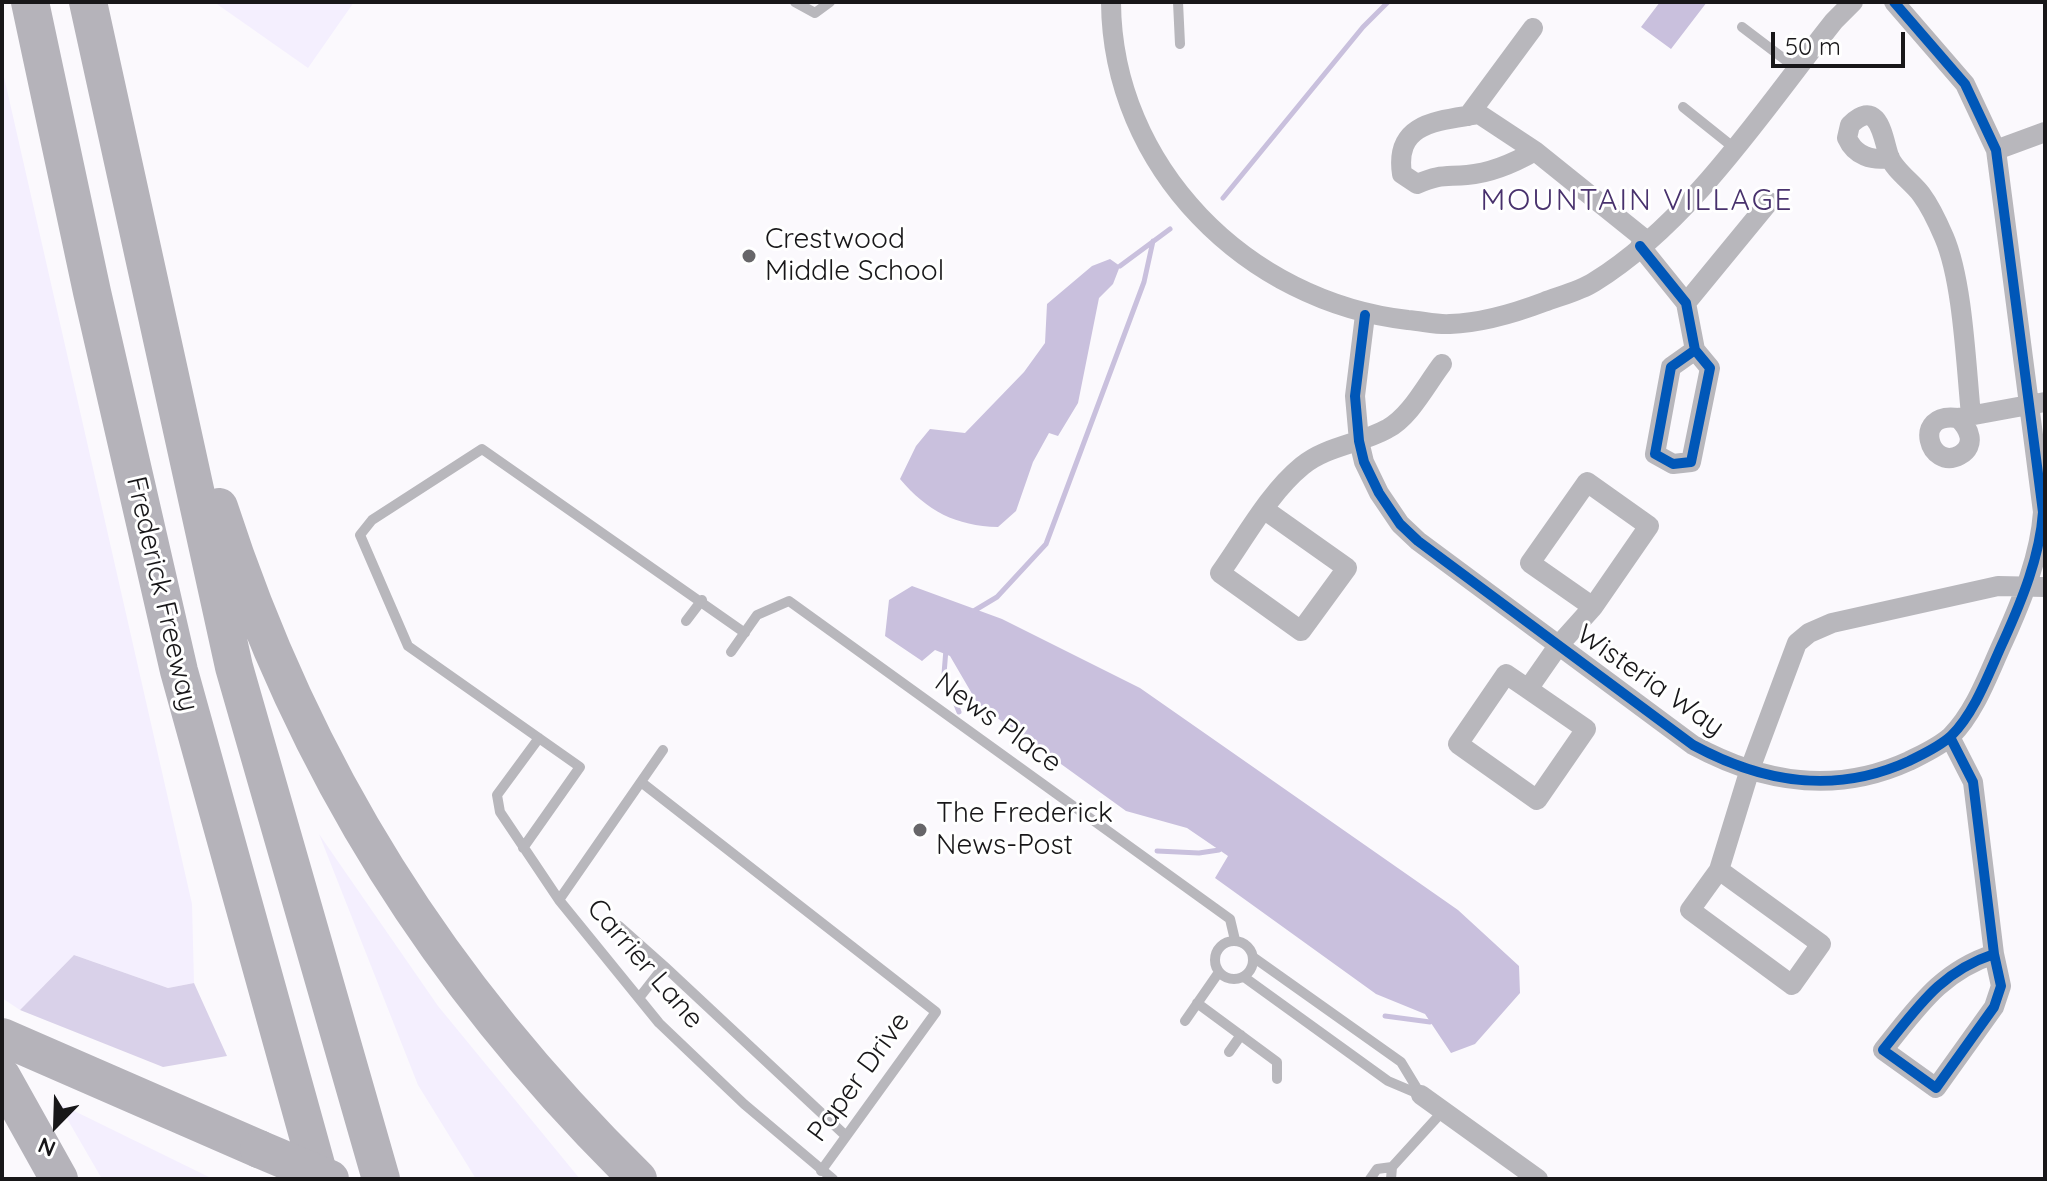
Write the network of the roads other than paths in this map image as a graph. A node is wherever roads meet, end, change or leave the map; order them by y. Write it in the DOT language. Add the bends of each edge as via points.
graph roads {
  1 [pos="30,2"];
  2 [pos="88,2"];
  3 [pos="795,2"];
  4 [pos="830,2"];
  5 [pos="1111,2"];
  6 [pos="1178,2"];
  7 [pos="1853,2"];
  8 [pos="1894,2"];
  9 [pos="1742,27"];
  10 [pos="1533,28"];
  11 [pos="1180,44"];
  12 [pos="1796,68"];
  13 [pos="1683,107"];
  14 [pos="1468,116"];
  15 [pos="2045,132"];
  16 [pos="1733,147"];
  17 [pos="1996,150"];
  18 [pos="1535,151"];
  19 [pos="1890,158"];
  20 [pos="1769,202"];
  21 [pos="1644,243"];
  22 [pos="148,283"];
  23 [pos="1686,303"];
  24 [pos="1365,315"];
  25 [pos="1695,350"];
  26 [pos="1442,364"];
  27 [pos="2038,404"];
  28 [pos="1359,441"];
  29 [pos="1265,510"];
  30 [pos="2035,586"];
  31 [pos="702,600"];
  32 [pos="1593,607"];
  33 [pos="686,621"];
  34 [pos="745,633"];
  35 [pos="1558,646"];
  36 [pos="731,652"];
  37 [pos="1528,689"];
  38 [pos="1950,737"];
  39 [pos="539,738"];
  40 [pos="663,750"];
  41 [pos="1750,769"];
  42 [pos="641,782"];
  43 [pos="523,848"];
  44 [pos="1719,870"];
  45 [pos="559,900"];
  46 [pos="619,926"];
  47 [pos="1235,940"];
  48 [pos="1994,954"];
  49 [pos="1253,957"];
  50 [pos="664,966"];
  51 [pos="1219,972"];
  52 [pos="1244,977"];
  53 [pos="639,998"];
  54 [pos="1197,1003"];
  55 [pos="1185,1021"];
  56 [pos="1241,1035"];
  57 [pos="2,1037"];
  58 [pos="1229,1052"];
  59 [pos="1277,1079"];
  60 [pos="10,1092"];
  61 [pos="1421,1095"];
  62 [pos="1443,1111"];
  63 [pos="846,1136"];
  64 [pos="1392,1167"];
  65 [pos="821,1171"];
  66 [pos="1527,1176"];
  67 [pos="59,1179"];
  68 [pos="320,1179"];
  69 [pos="330,1179"];
  70 [pos="381,1179"];
  71 [pos="638,1179"];
  72 [pos="833,1179"];
  73 [pos="1370,1179"];
  74 [pos="1391,1179"];
  1 -- 68 [label="highway, Frederick Freeway" via="179,671"];
  2 -- 22 [label="highway"];
  3 -- 4 [label="lane" via="815,13"];
  5 -- 24 [label="street" via="1119,77 1154,159 1176,191 1208,227 1267,273"];
  6 -- 11 [label="lane"];
  7 -- 12 [label="street"];
  8 -- 17 [label="street, Wisteria Way" via="1965,84"];
  9 -- 12 [label="lane"];
  10 -- 14 [label="street"];
  12 -- 16 [label="street"];
  13 -- 16 [label="lane"];
  14 -- 18 [label="street" via="1479,114"];
  14 -- 18 [label="street" via="1426,125 1406,138 1400,159 1409,182 1511,165"];
  15 -- 17 [label="street"];
  16 -- 21 [label="street" via="1695,195"];
  17 -- 27 [label="street, Wisteria Way"];
  18 -- 21 [label="street"];
  19 -- 27 [label="street" via="1923,196 1946,241 1961,316 1964,416"];
  20 -- 23 [label="street"];
  21 -- 23 [label="street"];
  21 -- 24 [label="street" via="1593,283 1518,311 1450,324"];
  22 -- 70 [label="highway, Frederick Freeway" via="234,667"];
  22 -- 71 [label="highway" via="262,627 344,801 394,886 523,1059"];
  23 -- 25 [label="street"];
  24 -- 28 [label="street, Wisteria Way" via="1355,396"];
  25 -- 25 [label="street" via="1710,368 1691,462 1673,464 1655,454 1671,367"];
  26 -- 28 [label="street" via="1404,416"];
  27 -- 30 [label="street, Wisteria Way" via="2043,512"];
  28 -- 29 [label="street" via="1303,465"];
  28 -- 35 [label="street, Wisteria Way" via="1379,493 1400,524"];
  29 -- 29 [label="street" via="1220,573 1301,631 1347,568"];
  30 -- 38 [label="street, Wisteria Way"];
  30 -- 41 [label="street" via="1998,586 1832,623 1809,633 1789,659"];
  31 -- 33 [label="lane"];
  31 -- 34 [label="lane"];
  31 -- 39 [label="lane" via="482,449 372,520 360,535 408,646"];
  32 -- 32 [label="street" via="1649,526 1587,482 1530,563"];
  32 -- 35 [label="street"];
  34 -- 36 [label="lane"];
  34 -- 47 [label="lane, News Place" via="757,615 789,601 1230,919"];
  35 -- 37 [label="street"];
  35 -- 41 [label="street, Wisteria Way" via="1693,745"];
  37 -- 37 [label="street" via="1506,674 1458,744 1537,800 1586,729"];
  38 -- 41 [label="street, Wisteria Way" via="1904,763 1844,781 1812,783"];
  38 -- 48 [label="street" via="1973,782"];
  39 -- 43 [label="lane" via="497,795 500,812"];
  39 -- 43 [label="lane" via="580,767"];
  40 -- 42 [label="lane, Carrier Lane"];
  41 -- 44 [label="street"];
  42 -- 45 [label="lane, Carrier Lane"];
  42 -- 63 [label="lane, Paper Drive" via="936,1012"];
  43 -- 45 [label="lane"];
  44 -- 44 [label="street" via="1690,910 1792,985 1821,944"];
  45 -- 53 [label="lane, Carrier Lane"];
  46 -- 50 [label="lane"];
  47 -- 49 [label="lane"];
  47 -- 51 [label="lane" via="1215,955"];
  48 -- 48 [label="street" via="1965,964 1936,985 1883,1050 1936,1088 1994,1007 2001,986"];
  49 -- 52 [label="lane"];
  49 -- 61 [label="lane" via="1401,1062"];
  50 -- 53 [label="lane"];
  50 -- 63 [label="lane"];
  51 -- 52 [label="lane"];
  51 -- 54 [label="lane"];
  52 -- 61 [label="lane" via="1388,1081"];
  53 -- 65 [label="lane, Carrier Lane" via="691,1054"];
  54 -- 55 [label="lane"];
  54 -- 56 [label="lane"];
  56 -- 58 [label="lane"];
  56 -- 59 [label="lane" via="1277,1062"];
  57 -- 69 [label="highway, bridge"];
  60 -- 67 [label="highway"];
  61 -- 62 [label="street"];
  62 -- 64 [label="lane"];
  62 -- 66 [label="street"];
  63 -- 65 [label="lane, Paper Drive"];
  64 -- 73 [label="lane" via="1377,1169"];
  64 -- 74 [label="lane"];
  65 -- 72 [label="lane, Carrier Lane"];
}
